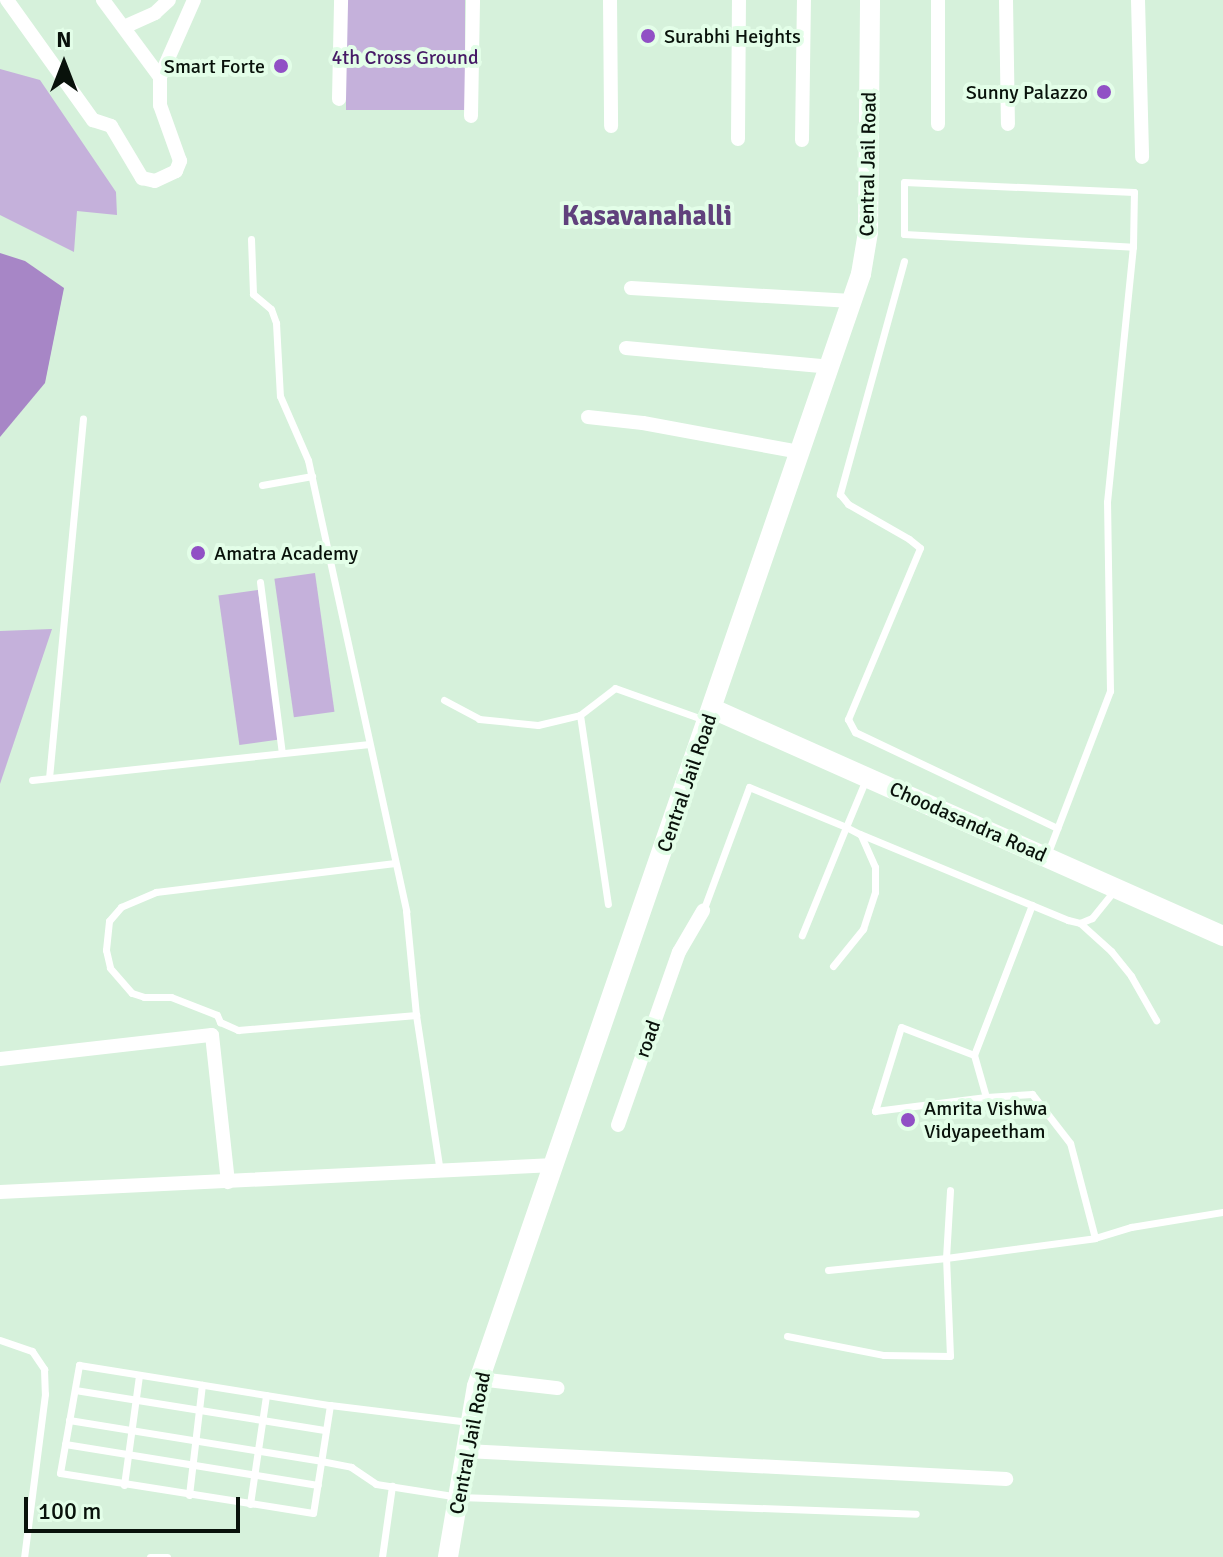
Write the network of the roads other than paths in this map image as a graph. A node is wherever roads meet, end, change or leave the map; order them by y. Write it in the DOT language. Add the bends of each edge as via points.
graph roads {
  1 [pos="7,0"];
  2 [pos="103,0"];
  3 [pos="169,0"];
  4 [pos="194,0"];
  5 [pos="341,0"];
  6 [pos="473,0"];
  7 [pos="610,0"];
  8 [pos="739,0"];
  9 [pos="804,0"];
  10 [pos="870,0"];
  11 [pos="938,0"];
  12 [pos="1006,0"];
  13 [pos="1138,0"];
  14 [pos="124,27"];
  15 [pos="160,77"];
  16 [pos="339,99"];
  17 [pos="471,116"];
  18 [pos="938,124"];
  19 [pos="1008,124"];
  20 [pos="611,126"];
  21 [pos="738,139"];
  22 [pos="802,140"];
  23 [pos="1142,157"];
  24 [pos="251,239"];
  25 [pos="1133,247"];
  26 [pos="904,261"];
  27 [pos="631,288"];
  28 [pos="852,301"];
  29 [pos="626,348"];
  30 [pos="829,367"];
  31 [pos="588,417"];
  32 [pos="83,419"];
  33 [pos="800,452"];
  34 [pos="312,476"];
  35 [pos="262,485"];
  36 [pos="260,582"];
  37 [pos="444,700"];
  38 [pos="580,715"];
  39 [pos="710,715"];
  40 [pos="367,744"];
  41 [pos="282,753"];
  42 [pos="867,777"];
  43 [pos="49,778"];
  44 [pos="32,780"];
  45 [pos="846,827"];
  46 [pos="1057,828"];
  47 [pos="860,834"];
  48 [pos="1046,857"];
  49 [pos="395,863"];
  50 [pos="1116,888"];
  51 [pos="608,904"];
  52 [pos="1032,905"];
  53 [pos="703,911"];
  54 [pos="1080,923"];
  55 [pos="802,935"];
  56 [pos="1223,936"];
  57 [pos="833,966"];
  58 [pos="416,1015"];
  59 [pos="1156,1020"];
  60 [pos="974,1055"];
  61 [pos="0,1059"];
  62 [pos="986,1097"];
  63 [pos="618,1125"];
  64 [pos="554,1165"];
  65 [pos="440,1172"];
  66 [pos="228,1182"];
  67 [pos="950,1190"];
  68 [pos="0,1192"];
  69 [pos="1223,1212"];
  70 [pos="1095,1238"];
  71 [pos="946,1258"];
  72 [pos="828,1270"];
  73 [pos="787,1336"];
  74 [pos="0,1340"];
  75 [pos="139,1375"];
  76 [pos="479,1379"];
  77 [pos="202,1385"];
  78 [pos="557,1388"];
  79 [pos="75,1390"];
  80 [pos="266,1395"];
  81 [pos="135,1400"];
  82 [pos="330,1405"];
  83 [pos="199,1410"];
  84 [pos="69,1420"];
  85 [pos="262,1420"];
  86 [pos="471,1422"];
  87 [pos="131,1430"];
  88 [pos="326,1430"];
  89 [pos="196,1441"];
  90 [pos="65,1444"];
  91 [pos="257,1451"];
  92 [pos="466,1451"];
  93 [pos="128,1454"];
  94 [pos="321,1461"];
  95 [pos="192,1466"];
  96 [pos="254,1475"];
  97 [pos="1006,1479"];
  98 [pos="124,1485"];
  99 [pos="318,1485"];
  100 [pos="392,1486"];
  101 [pos="189,1495"];
  102 [pos="459,1497"];
  103 [pos="250,1504"];
  104 [pos="916,1514"];
  105 [pos="24,1557"];
  106 [pos="150,1557"];
  107 [pos="167,1557"];
  108 [pos="382,1557"];
  109 [pos="448,1557"];
  1 -- 15 [label="street" via="93,120 111,126 142,178 155,181 176,171 180,161 160,105"];
  2 -- 14 [label="street"];
  3 -- 14 [label="street"];
  4 -- 15 [label="street"];
  5 -- 16 [label="street"];
  6 -- 17 [label="street"];
  7 -- 20 [label="street"];
  8 -- 21 [label="street"];
  9 -- 22 [label="street"];
  10 -- 28 [label="main road, Central Jail Road" via="868,232"];
  11 -- 18 [label="street"];
  12 -- 19 [label="street"];
  13 -- 23 [label="street"];
  14 -- 15 [label="street"];
  24 -- 34 [label="lane" via="253,294 274,315 280,396 302,440"];
  25 -- 25 [label="lane" via="1134,192 904,182 904,234"];
  25 -- 46 [label="lane" via="1107,502 1110,691"];
  26 -- 46 [label="lane" via="840,494 920,548 848,719 855,732"];
  27 -- 28 [label="street"];
  28 -- 30 [label="main road, Central Jail Road"];
  29 -- 30 [label="street"];
  30 -- 33 [label="main road, Central Jail Road"];
  31 -- 33 [label="street"];
  32 -- 43 [label="lane"];
  33 -- 39 [label="main road, Central Jail Road"];
  34 -- 35 [label="lane"];
  34 -- 40 [label="lane"];
  36 -- 41 [label="lane"];
  37 -- 38 [label="lane" via="479,719 538,725"];
  38 -- 39 [label="lane" via="615,688"];
  38 -- 51 [label="lane"];
  39 -- 42 [label="main road, Choodasandra Road"];
  39 -- 64 [label="main road, Central Jail Road"];
  40 -- 41 [label="lane"];
  40 -- 49 [label="lane"];
  41 -- 43 [label="lane"];
  42 -- 45 [label="lane"];
  42 -- 48 [label="main road, Choodasandra Road"];
  43 -- 44 [label="lane"];
  45 -- 47 [label="lane"];
  45 -- 53 [label="lane" via="749,787"];
  45 -- 55 [label="lane"];
  46 -- 48 [label="lane"];
  47 -- 52 [label="lane"];
  47 -- 57 [label="lane" via="875,867 875,892 863,929"];
  48 -- 50 [label="main road, Choodasandra Road"];
  49 -- 58 [label="lane" via="406,911"];
  49 -- 58 [label="lane" via="156,892 121,907 109,921 106,950 110,968 132,993 171,997 217,1015 238,1030"];
  50 -- 54 [label="lane" via="1092,918"];
  50 -- 56 [label="main road, Choodasandra Road"];
  52 -- 54 [label="lane"];
  52 -- 60 [label="lane"];
  53 -- 63 [label="street, road" via="679,952"];
  54 -- 59 [label="lane" via="1125,968"];
  58 -- 65 [label="lane"];
  60 -- 62 [label="lane"];
  60 -- 62 [label="lane" via="901,1027 875,1111"];
  61 -- 66 [label="street" via="212,1035"];
  62 -- 70 [label="lane" via="1032,1094 1042,1106 1070,1143"];
  64 -- 65 [label="street"];
  64 -- 76 [label="main road, Central Jail Road"];
  65 -- 66 [label="street"];
  66 -- 68 [label="street"];
  67 -- 71 [label="lane"];
  69 -- 70 [label="lane"];
  70 -- 71 [label="lane"];
  71 -- 72 [label="lane"];
  71 -- 73 [label="lane" via="950,1356 884,1355"];
  74 -- 105 [label="lane" via="32,1351 44,1369"];
  75 -- 77 [label="lane"];
  75 -- 79 [label="lane" via="79,1365"];
  75 -- 81 [label="lane"];
  76 -- 78 [label="street"];
  76 -- 86 [label="main road, Central Jail Road"];
  77 -- 80 [label="lane"];
  77 -- 83 [label="lane"];
  79 -- 81 [label="lane"];
  79 -- 84 [label="lane"];
  80 -- 82 [label="lane"];
  80 -- 85 [label="lane"];
  81 -- 83 [label="lane"];
  81 -- 87 [label="lane"];
  82 -- 86 [label="lane"];
  82 -- 88 [label="lane"];
  83 -- 85 [label="lane"];
  83 -- 89 [label="lane"];
  84 -- 87 [label="lane"];
  84 -- 90 [label="lane"];
  85 -- 88 [label="lane"];
  85 -- 91 [label="lane"];
  86 -- 92 [label="main road, Central Jail Road"];
  87 -- 89 [label="lane"];
  87 -- 93 [label="lane"];
  88 -- 94 [label="lane"];
  89 -- 91 [label="lane"];
  89 -- 95 [label="lane"];
  90 -- 93 [label="lane"];
  90 -- 98 [label="lane" via="60,1473"];
  91 -- 94 [label="lane"];
  91 -- 96 [label="lane"];
  92 -- 97 [label="street"];
  92 -- 102 [label="main road, Central Jail Road"];
  93 -- 95 [label="lane"];
  93 -- 98 [label="lane"];
  94 -- 99 [label="lane"];
  94 -- 100 [label="lane" via="351,1467 376,1484"];
  95 -- 96 [label="lane"];
  95 -- 101 [label="lane"];
  96 -- 99 [label="lane"];
  96 -- 103 [label="lane"];
  98 -- 101 [label="lane"];
  99 -- 103 [label="lane" via="313,1513"];
  100 -- 102 [label="lane"];
  100 -- 108 [label="lane"];
  101 -- 103 [label="lane"];
  102 -- 104 [label="lane"];
  102 -- 109 [label="main road, Central Jail Road"];
  106 -- 107 [label="lane"];
}
